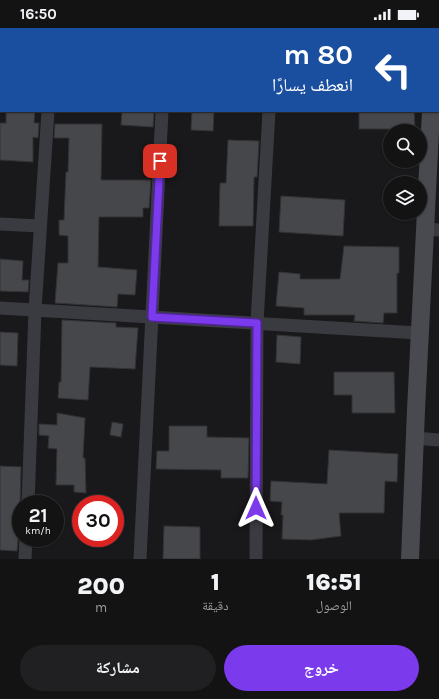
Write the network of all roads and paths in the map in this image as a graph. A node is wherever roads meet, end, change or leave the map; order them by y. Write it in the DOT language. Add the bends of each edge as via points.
graph roads {
  1 [pos="48,112"];
  2 [pos="162,112"];
  3 [pos="269,112"];
  4 [pos="431,112"];
  5 [pos="0,224"];
  6 [pos="40,226"];
  7 [pos="432,229"];
  8 [pos="0,308"];
  9 [pos="35,310"];
  10 [pos="152,317"];
  11 [pos="257,323"];
  12 [pos="419,333"];
  13 [pos="415,438"];
  14 [pos="439,440"];
  15 [pos="28,495"];
  16 [pos="26,547"];
  17 [pos="26,559"];
  18 [pos="140,559"];
  19 [pos="256,559"];
  20 [pos="410,559"];
  1 -- 6 [label="street"];
  2 -- 10 [label="street"];
  3 -- 11 [label="street"];
  4 -- 7 [label="street"];
  5 -- 6 [label="street"];
  6 -- 9 [label="street"];
  7 -- 12 [label="street"];
  8 -- 9 [label="street"];
  9 -- 10 [label="street"];
  9 -- 15 [label="street"];
  10 -- 11 [label="street"];
  10 -- 18 [label="street"];
  11 -- 12 [label="street"];
  11 -- 19 [label="street"];
  12 -- 13 [label="street"];
  13 -- 14 [label="street"];
  13 -- 20 [label="street"];
  16 -- 17 [label="street"];
}
